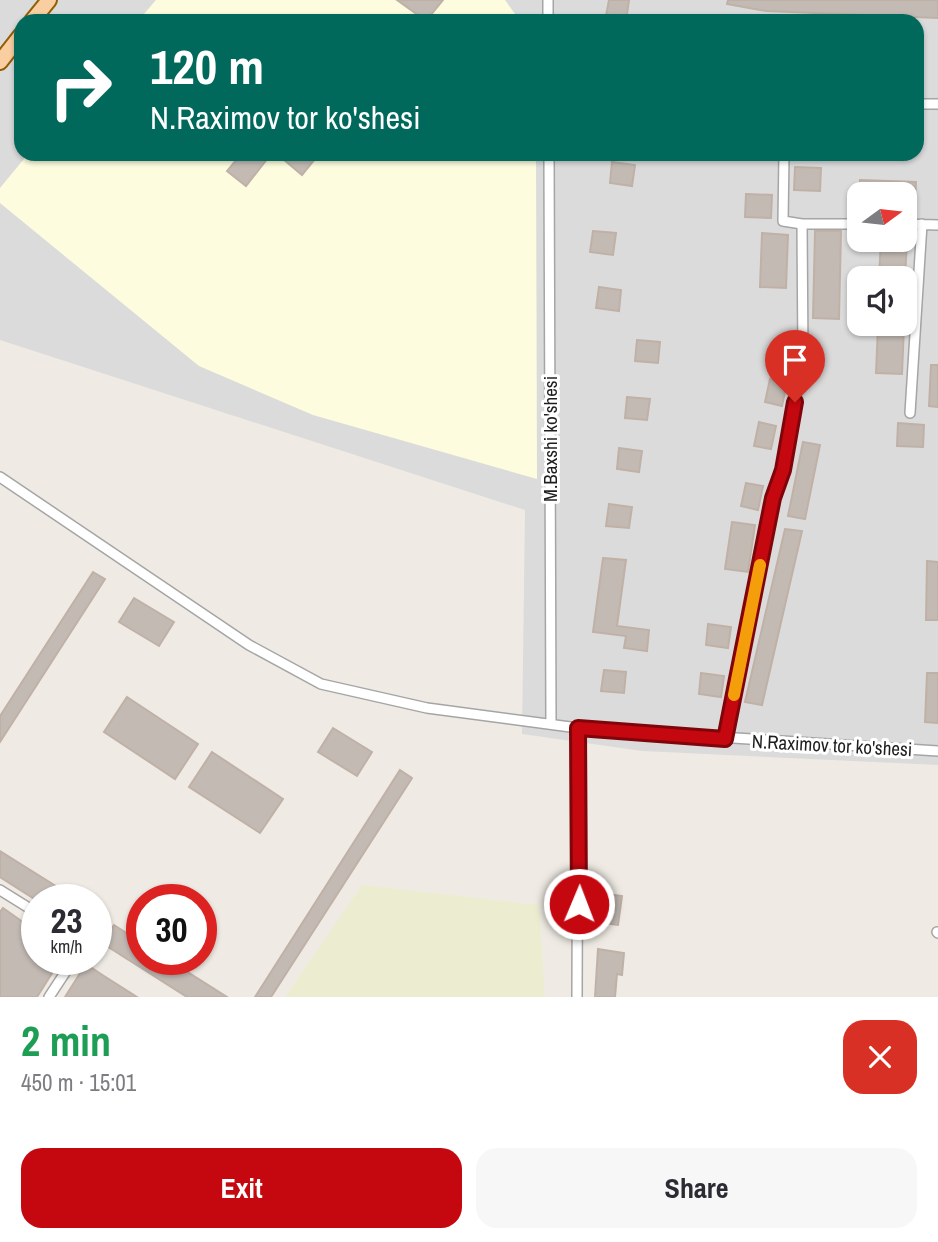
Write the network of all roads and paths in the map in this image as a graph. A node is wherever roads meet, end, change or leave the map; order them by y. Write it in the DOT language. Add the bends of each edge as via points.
graph roads {
  1 [pos="48,0"];
  2 [pos="37,14"];
  3 [pos="14,44"];
  4 [pos="0,62"];
  5 [pos="548,161"];
  6 [pos="784,161"];
  7 [pos="802,224"];
  8 [pos="847,224"];
  9 [pos="917,225"];
  10 [pos="922,225"];
  11 [pos="938,225"];
  12 [pos="910,414"];
  13 [pos="0,477"];
  14 [pos="551,724"];
  15 [pos="578,728"];
  16 [pos="725,739"];
  17 [pos="938,751"];
  18 [pos="0,890"];
  19 [pos="21,903"];
  20 [pos="63,975"];
  21 [pos="49,997"];
  22 [pos="578,997"];
  1 -- 2 [label="main road"];
  3 -- 4 [label="main road"];
  5 -- 14 [label="street, M.Baxshi ko'shesi"];
  6 -- 7 [label="street" via="783,220"];
  7 -- 8 [label="street"];
  7 -- 16 [label="street, N.Raximov tor ko'shesi" via="803,357"];
  9 -- 10 [label="street"];
  10 -- 11 [label="street"];
  10 -- 12 [label="street"];
  13 -- 14 [label="street, N.Raximov tor ko'shesi" via="249,645 321,684 427,708"];
  14 -- 15 [label="street, N.Raximov tor ko'shesi"];
  15 -- 16 [label="street, N.Raximov tor ko'shesi"];
  15 -- 22 [label="street"];
  16 -- 17 [label="street, N.Raximov tor ko'shesi"];
  18 -- 19 [label="street"];
  20 -- 21 [label="street"];
}
